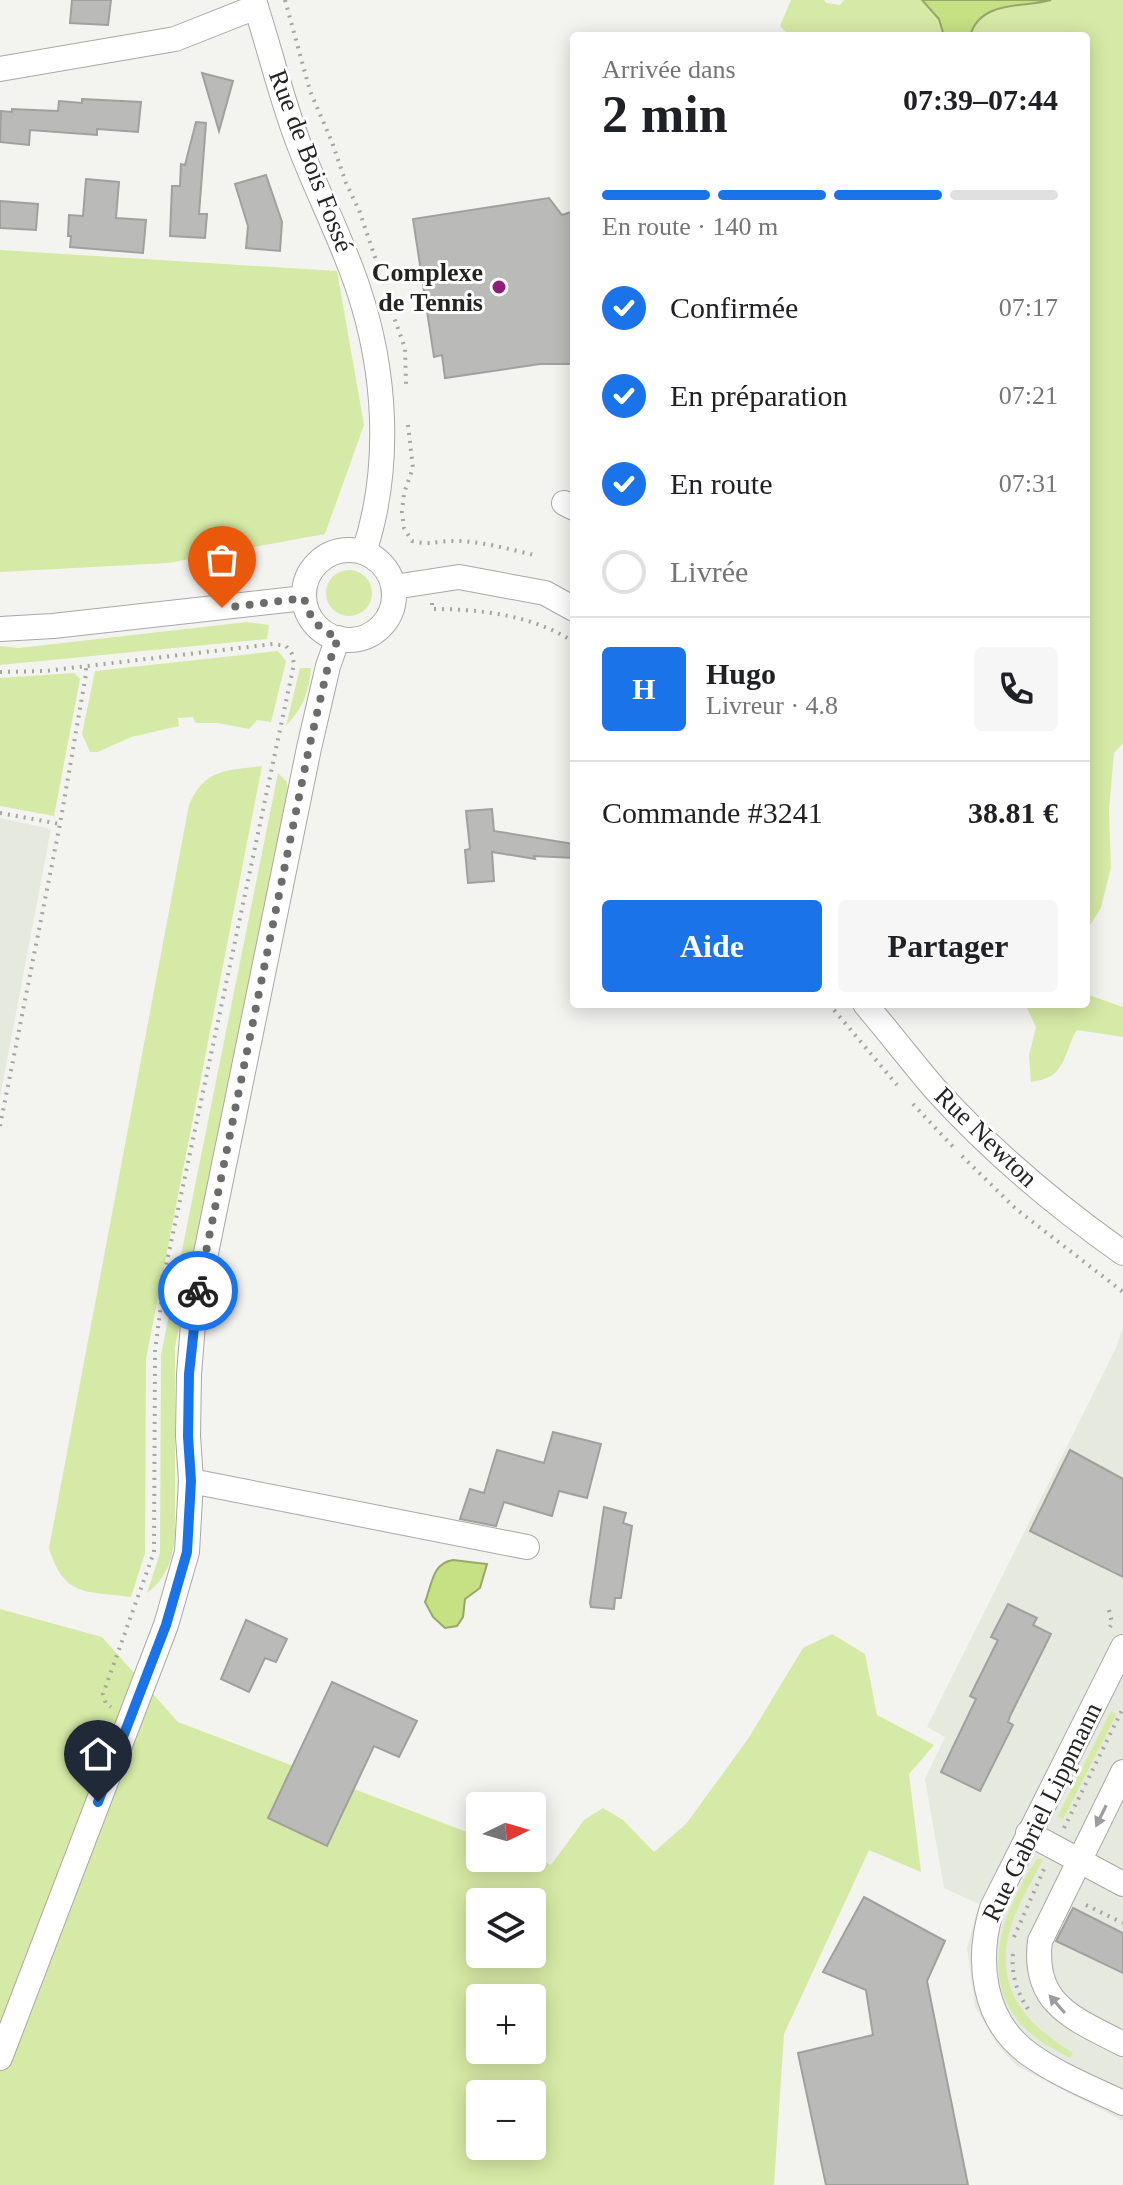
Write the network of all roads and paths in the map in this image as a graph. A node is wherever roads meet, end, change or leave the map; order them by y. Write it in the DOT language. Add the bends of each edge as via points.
graph roads {
  1 [pos="255,4"];
  2 [pos="0,69"];
  3 [pos="364,552"];
  4 [pos="394,587"];
  5 [pos="304,598"];
  6 [pos="570,607"];
  7 [pos="0,629"];
  8 [pos="338,638"];
  9 [pos="86,665"];
  10 [pos="0,672"];
  11 [pos="0,813"];
  12 [pos="60,824"];
  13 [pos="868,1008"];
  14 [pos="0,1126"];
  15 [pos="1123,1253"];
  16 [pos="191,1481"];
  17 [pos="527,1547"];
  18 [pos="1123,1647"];
  19 [pos="131,1716"];
  20 [pos="1123,1772"];
  21 [pos="1028,1833"];
  22 [pos="1079,1861"];
  23 [pos="1123,1884"];
  24 [pos="1123,2044"];
  25 [pos="0,2058"];
  26 [pos="1123,2103"];
  1 -- 2 [label="street" via="175,39"];
  1 -- 3 [label="street, Rue de Bois Fossé" via="298,144 358,287 372,343 382,440"];
  3 -- 4 [label="street" via="378,559"];
  3 -- 5 [label="street" via="329,554 315,565"];
  4 -- 6 [label="street" via="459,577 545,593"];
  4 -- 8 [label="street" via="394,605 373,634 356,640"];
  5 -- 7 [label="street"];
  5 -- 8 [label="street" via="310,616"];
  8 -- 16 [label="street" via="309,748 194,1312"];
  9 -- 10 [label="path"];
  9 -- 12 [label="path"];
  9 -- 19 [label="path" via="273,644 286,646 294,664 166,1266 155,1351 154,1552 103,1694 106,1704"];
  11 -- 12 [label="path"];
  12 -- 14 [label="path"];
  13 -- 15 [label="street, Rue Newton" via="937,1090 1018,1171"];
  16 -- 17 [label="street"];
  16 -- 19 [label="street" via="187,1552"];
  18 -- 21 [label="street, Rue Gabriel Lippmann"];
  19 -- 25 [label="street"];
  20 -- 22 [label="street, one-way"];
  21 -- 22 [label="street"];
  21 -- 26 [label="street, Rue Gabriel Lippmann" via="983,1935 989,1999 1009,2036 1027,2053"];
  22 -- 23 [label="street"];
  24 -- 22 [label="street, one-way" via="1065,2013 1041,1976 1040,1941"];
}
